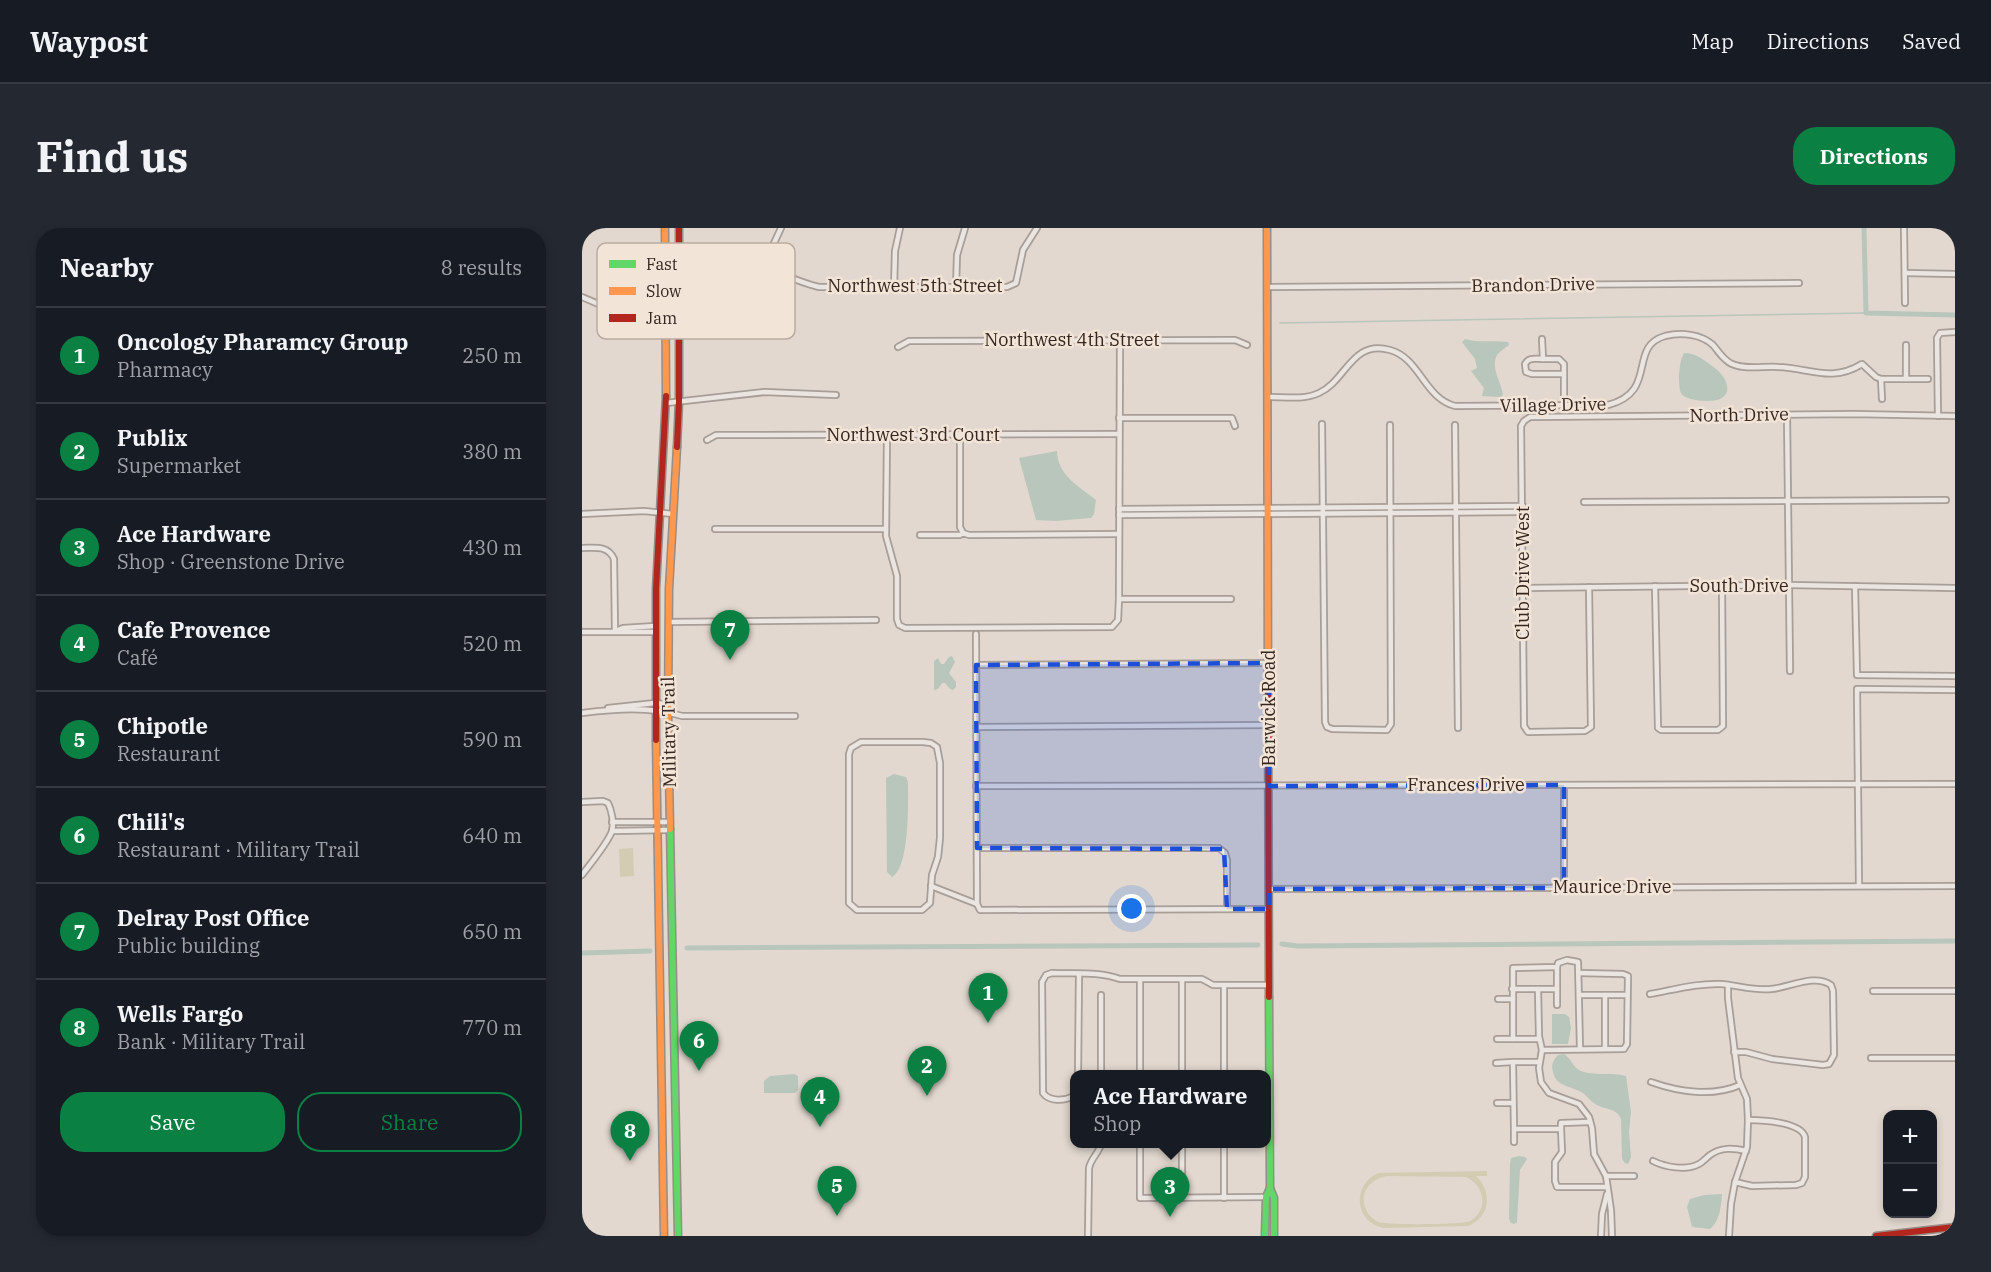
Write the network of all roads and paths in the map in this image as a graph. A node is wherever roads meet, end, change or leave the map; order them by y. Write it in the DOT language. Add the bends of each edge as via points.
graph roads {
  1 [pos="665,228"];
  2 [pos="781,228"];
  3 [pos="900,228"];
  4 [pos="965,228"];
  5 [pos="1037,228"];
  6 [pos="1267,228"];
  7 [pos="1904,228"];
  8 [pos="665,243"];
  9 [pos="774,243"];
  10 [pos="1905,273"];
  11 [pos="1955,274"];
  12 [pos="795,278"];
  13 [pos="1799,283"];
  14 [pos="894,288"];
  15 [pos="956,288"];
  16 [pos="1268,288"];
  17 [pos="582,297"];
  18 [pos="597,303"];
  19 [pos="1905,303"];
  20 [pos="1955,332"];
  21 [pos="666,339"];
  22 [pos="679,339"];
  23 [pos="1120,339"];
  24 [pos="1542,339"];
  25 [pos="1247,345"];
  26 [pos="1905,345"];
  27 [pos="898,347"];
  28 [pos="1543,359"];
  29 [pos="1564,374"];
  30 [pos="1881,379"];
  31 [pos="1906,379"];
  32 [pos="1928,379"];
  33 [pos="836,395"];
  34 [pos="1269,397"];
  35 [pos="1882,399"];
  36 [pos="679,401"];
  37 [pos="666,403"];
  38 [pos="1564,406"];
  39 [pos="1787,415"];
  40 [pos="1938,416"];
  41 [pos="1955,416"];
  42 [pos="1119,418"];
  43 [pos="1524,420"];
  44 [pos="1322,424"];
  45 [pos="1390,425"];
  46 [pos="1455,425"];
  47 [pos="1235,426"];
  48 [pos="960,434"];
  49 [pos="1119,434"];
  50 [pos="887,435"];
  51 [pos="707,440"];
  52 [pos="1788,500"];
  53 [pos="1946,501"];
  54 [pos="1584,502"];
  55 [pos="1390,507"];
  56 [pos="1456,507"];
  57 [pos="1323,508"];
  58 [pos="1523,509"];
  59 [pos="1119,512"];
  60 [pos="1269,512"];
  61 [pos="660,513"];
  62 [pos="1456,513"];
  63 [pos="582,514"];
  64 [pos="673,514"];
  65 [pos="1323,514"];
  66 [pos="1390,514"];
  67 [pos="886,528"];
  68 [pos="715,529"];
  69 [pos="963,533"];
  70 [pos="1119,534"];
  71 [pos="920,535"];
  72 [pos="582,548"];
  73 [pos="1789,585"];
  74 [pos="1655,586"];
  75 [pos="1722,586"];
  76 [pos="1855,586"];
  77 [pos="1589,587"];
  78 [pos="1523,588"];
  79 [pos="1955,588"];
  80 [pos="1119,599"];
  81 [pos="1231,599"];
  82 [pos="876,620"];
  83 [pos="669,622"];
  84 [pos="655,629"];
  85 [pos="615,631"];
  86 [pos="976,631"];
  87 [pos="582,632"];
  88 [pos="1269,663"];
  89 [pos="976,665"];
  90 [pos="1790,670"];
  91 [pos="1955,676"];
  92 [pos="1955,690"];
  93 [pos="655,703"];
  94 [pos="670,704"];
  95 [pos="655,710"];
  96 [pos="603,711"];
  97 [pos="668,712"];
  98 [pos="582,713"];
  99 [pos="795,716"];
  100 [pos="1269,725"];
  101 [pos="976,727"];
  102 [pos="1458,728"];
  103 [pos="1858,784"];
  104 [pos="1955,784"];
  105 [pos="1564,785"];
  106 [pos="976,786"];
  107 [pos="1269,786"];
  108 [pos="582,802"];
  109 [pos="612,822"];
  110 [pos="657,822"];
  111 [pos="670,822"];
  112 [pos="657,830"];
  113 [pos="670,830"];
  114 [pos="612,831"];
  115 [pos="976,848"];
  116 [pos="582,875"];
  117 [pos="931,886"];
  118 [pos="1859,886"];
  119 [pos="1955,886"];
  120 [pos="1564,888"];
  121 [pos="1269,889"];
  122 [pos="977,904"];
  123 [pos="1227,909"];
  124 [pos="1269,909"];
  125 [pos="1557,968"];
  126 [pos="1579,973"];
  127 [pos="1079,974"];
  128 [pos="1140,979"];
  129 [pos="1182,979"];
  130 [pos="1224,985"];
  131 [pos="1269,985"];
  132 [pos="1728,985"];
  133 [pos="1512,989"];
  134 [pos="1538,989"];
  135 [pos="1557,989"];
  136 [pos="1873,991"];
  137 [pos="1955,991"];
  138 [pos="1579,994"];
  139 [pos="1650,994"];
  140 [pos="1101,995"];
  141 [pos="1605,995"];
  142 [pos="1627,995"];
  143 [pos="1498,999"];
  144 [pos="1512,999"];
  145 [pos="1557,1005"];
  146 [pos="1497,1039"];
  147 [pos="1513,1039"];
  148 [pos="1539,1039"];
  149 [pos="1580,1049"];
  150 [pos="1605,1049"];
  151 [pos="1542,1050"];
  152 [pos="1734,1052"];
  153 [pos="1955,1058"];
  154 [pos="1871,1059"];
  155 [pos="1497,1062"];
  156 [pos="1513,1062"];
  157 [pos="1539,1062"];
  158 [pos="1078,1070"];
  159 [pos="1101,1070"];
  160 [pos="1140,1070"];
  161 [pos="1182,1070"];
  162 [pos="1224,1070"];
  163 [pos="1269,1070"];
  164 [pos="1651,1082"];
  165 [pos="1740,1085"];
  166 [pos="1070,1098"];
  167 [pos="1497,1103"];
  168 [pos="1514,1103"];
  169 [pos="1748,1120"];
  170 [pos="1590,1122"];
  171 [pos="1514,1129"];
  172 [pos="1561,1129"];
  173 [pos="1514,1142"];
  174 [pos="1100,1148"];
  175 [pos="1140,1148"];
  176 [pos="1182,1148"];
  177 [pos="1224,1148"];
  178 [pos="1270,1148"];
  179 [pos="1746,1151"];
  180 [pos="1653,1161"];
  181 [pos="1606,1176"];
  182 [pos="1634,1176"];
  183 [pos="1735,1182"];
  184 [pos="1270,1188"];
  185 [pos="1607,1189"];
  186 [pos="1266,1197"];
  187 [pos="1182,1198"];
  188 [pos="1224,1198"];
  189 [pos="1955,1227"];
  190 [pos="664,1236"];
  191 [pos="678,1236"];
  192 [pos="1088,1236"];
  193 [pos="1265,1236"];
  194 [pos="1274,1236"];
  195 [pos="1601,1236"];
  196 [pos="1612,1236"];
  197 [pos="1729,1236"];
  198 [pos="1876,1236"];
  1 -- 8 [label="main road, Military Trail"];
  2 -- 9 [label="street"];
  3 -- 14 [label="street"];
  4 -- 15 [label="street" via="957,255"];
  5 -- 15 [label="street, Northwest 5th Street" via="1023,250 1013,285"];
  6 -- 16 [label="main road, Barwick Road"];
  7 -- 10 [label="street"];
  10 -- 11 [label="street"];
  10 -- 19 [label="street"];
  12 -- 14 [label="street, Northwest 5th Street" via="819,287"];
  13 -- 16 [label="street, Brandon Drive"];
  14 -- 15 [label="street, Northwest 5th Street"];
  16 -- 34 [label="main road, Barwick Road"];
  17 -- 18 [label="street"];
  20 -- 40 [label="street" via="1940,333 1937,338"];
  21 -- 37 [label="main road, Military Trail"];
  22 -- 36 [label="main road, Military Trail"];
  23 -- 25 [label="street, Northwest 4th Street" via="1235,340"];
  23 -- 27 [label="street, Northwest 4th Street" via="909,340"];
  23 -- 42 [label="street"];
  24 -- 28 [label="street"];
  26 -- 31 [label="street"];
  28 -- 29 [label="street" via="1563,361"];
  28 -- 29 [label="street" via="1527,361 1526,372"];
  29 -- 38 [label="street"];
  30 -- 31 [label="street, Village Drive"];
  30 -- 35 [label="street"];
  30 -- 38 [label="street, Village Drive" via="1862,364 1828,374 1738,366 1701,338 1674,335 1649,347 1640,381 1629,396 1608,405"];
  31 -- 32 [label="street, Village Drive"];
  33 -- 36 [label="street" via="765,392"];
  34 -- 38 [label="street, Village Drive" via="1316,394 1328,388 1354,358 1378,348 1405,357 1432,393 1449,404"];
  34 -- 60 [label="main road, Barwick Road"];
  36 -- 37 [label="street"];
  36 -- 64 [label="main road, Military Trail"];
  37 -- 61 [label="main road, Military Trail"];
  39 -- 40 [label="street, North Drive"];
  39 -- 43 [label="street, North Drive"];
  39 -- 52 [label="street"];
  40 -- 41 [label="street, North Drive"];
  42 -- 47 [label="street" via="1232,418"];
  42 -- 49 [label="street"];
  43 -- 58 [label="street, Club Drive West"];
  44 -- 57 [label="street"];
  45 -- 55 [label="street"];
  46 -- 56 [label="street"];
  48 -- 49 [label="street, Northwest 3rd Court"];
  48 -- 50 [label="street, Northwest 3rd Court"];
  48 -- 69 [label="street"];
  49 -- 59 [label="street"];
  50 -- 51 [label="street, Northwest 3rd Court" via="716,435"];
  50 -- 67 [label="street"];
  52 -- 53 [label="street"];
  52 -- 54 [label="street"];
  52 -- 73 [label="street"];
  55 -- 56 [label="street"];
  55 -- 57 [label="street"];
  55 -- 66 [label="street"];
  56 -- 58 [label="street"];
  56 -- 62 [label="street"];
  57 -- 60 [label="street"];
  57 -- 65 [label="street"];
  58 -- 62 [label="street"];
  58 -- 78 [label="street, Club Drive West"];
  59 -- 60 [label="street"];
  59 -- 70 [label="street"];
  60 -- 65 [label="street"];
  60 -- 88 [label="main road, Barwick Road"];
  61 -- 63 [label="street"];
  61 -- 64 [label="street"];
  61 -- 84 [label="main road, Military Trail"];
  62 -- 66 [label="street"];
  62 -- 102 [label="street"];
  64 -- 83 [label="main road, Military Trail"];
  65 -- 66 [label="street"];
  65 -- 66 [label="street" via="1325,722 1332,729 1387,729 1391,724"];
  67 -- 68 [label="street"];
  67 -- 86 [label="street" via="897,576 899,625"];
  69 -- 70 [label="street"];
  69 -- 71 [label="street"];
  70 -- 80 [label="street"];
  72 -- 85 [label="street" via="600,548 611,552 614,559"];
  73 -- 75 [label="street, South Drive"];
  73 -- 76 [label="street, South Drive"];
  73 -- 90 [label="street"];
  74 -- 75 [label="street, South Drive"];
  74 -- 75 [label="street" via="1661,730 1718,730 1723,726"];
  74 -- 77 [label="street, South Drive"];
  76 -- 79 [label="street, South Drive"];
  76 -- 91 [label="street" via="1857,675"];
  77 -- 78 [label="street, South Drive"];
  77 -- 78 [label="street, Club Drive West" via="1590,727 1585,731 1528,732 1524,726"];
  80 -- 81 [label="street"];
  80 -- 86 [label="street" via="1118,620 1108,628"];
  82 -- 83 [label="street"];
  83 -- 94 [label="main road, Military Trail"];
  84 -- 85 [label="street"];
  84 -- 93 [label="main road, Military Trail"];
  85 -- 87 [label="street"];
  86 -- 89 [label="street"];
  88 -- 89 [label="street"];
  88 -- 100 [label="main road, Barwick Road"];
  89 -- 101 [label="street"];
  92 -- 103 [label="street" via="1857,689"];
  93 -- 94 [label="street"];
  93 -- 95 [label="main road, Military Trail"];
  93 -- 96 [label="street" via="609,707"];
  94 -- 97 [label="main road, Military Trail"];
  95 -- 96 [label="street"];
  95 -- 97 [label="street"];
  95 -- 110 [label="main road, Military Trail"];
  96 -- 98 [label="street"];
  97 -- 99 [label="street" via="682,716"];
  97 -- 111 [label="main road, Military Trail"];
  100 -- 101 [label="street"];
  100 -- 107 [label="main road, Barwick Road"];
  101 -- 106 [label="street"];
  103 -- 104 [label="street, Frances Drive"];
  103 -- 105 [label="street, Frances Drive"];
  103 -- 118 [label="street"];
  105 -- 107 [label="street, Frances Drive"];
  105 -- 120 [label="street"];
  106 -- 107 [label="street, Frances Drive"];
  106 -- 115 [label="street"];
  107 -- 121 [label="main road, Barwick Road"];
  108 -- 109 [label="street" via="608,803"];
  109 -- 110 [label="street"];
  109 -- 114 [label="street"];
  110 -- 111 [label="street"];
  110 -- 112 [label="main road, Military Trail"];
  111 -- 113 [label="main road, Military Trail"];
  112 -- 113 [label="street"];
  112 -- 114 [label="street"];
  112 -- 190 [label="main road, Military Trail"];
  113 -- 191 [label="main road, Military Trail"];
  114 -- 116 [label="street"];
  115 -- 122 [label="street"];
  115 -- 123 [label="street" via="1215,847 1222,850 1227,860"];
  117 -- 117 [label="street" via="940,838 939,752 923,742 861,742 849,754 849,903 857,910 922,910 930,903"];
  117 -- 122 [label="street"];
  118 -- 119 [label="street, Maurice Drive"];
  118 -- 120 [label="street, Maurice Drive"];
  120 -- 121 [label="street, Maurice Drive"];
  121 -- 124 [label="main road, Barwick Road"];
  122 -- 123 [label="street" via="980,910"];
  123 -- 124 [label="street"];
  124 -- 131 [label="main road, Barwick Road"];
  125 -- 126 [label="street" via="1558,963 1567,960 1578,962"];
  125 -- 133 [label="street" via="1512,968"];
  125 -- 135 [label="street"];
  126 -- 138 [label="street"];
  126 -- 142 [label="street" via="1628,976"];
  127 -- 128 [label="street"];
  127 -- 158 [label="street"];
  127 -- 166 [label="street" via="1052,973 1042,982 1043,1093 1055,1100"];
  128 -- 129 [label="street"];
  128 -- 160 [label="street"];
  129 -- 130 [label="street"];
  129 -- 161 [label="street"];
  130 -- 131 [label="street"];
  130 -- 162 [label="street"];
  131 -- 163 [label="main road, Barwick Road"];
  132 -- 139 [label="street" via="1707,984"];
  132 -- 152 [label="street"];
  132 -- 152 [label="street" via="1771,989 1826,982 1833,991 1832,1062 1826,1065"];
  133 -- 134 [label="street"];
  133 -- 144 [label="street"];
  134 -- 135 [label="street"];
  134 -- 148 [label="street"];
  135 -- 145 [label="street"];
  136 -- 137 [label="street"];
  138 -- 141 [label="street"];
  138 -- 149 [label="street"];
  140 -- 159 [label="street"];
  141 -- 142 [label="street"];
  141 -- 150 [label="street"];
  142 -- 150 [label="street" via="1627,1044 1624,1048"];
  143 -- 144 [label="street"];
  144 -- 147 [label="street"];
  146 -- 147 [label="street"];
  147 -- 148 [label="street"];
  148 -- 151 [label="street"];
  149 -- 150 [label="street"];
  149 -- 151 [label="street"];
  151 -- 157 [label="street"];
  152 -- 165 [label="street"];
  153 -- 154 [label="street"];
  155 -- 156 [label="street"];
  156 -- 157 [label="street"];
  156 -- 168 [label="street"];
  157 -- 170 [label="street" via="1544,1087 1555,1097 1579,1104"];
  164 -- 165 [label="street" via="1700,1092"];
  165 -- 169 [label="street" via="1747,1099"];
  167 -- 168 [label="street"];
  168 -- 171 [label="street"];
  169 -- 179 [label="street"];
  169 -- 183 [label="street" via="1770,1120 1800,1129 1805,1134 1806,1177 1796,1185 1752,1186"];
  170 -- 172 [label="street" via="1561,1123"];
  170 -- 181 [label="street" via="1594,1154"];
  171 -- 172 [label="street"];
  171 -- 173 [label="street"];
  172 -- 185 [label="street" via="1562,1152 1555,1162 1557,1187"];
  174 -- 192 [label="street" via="1089,1168"];
  175 -- 187 [label="street" via="1140,1198"];
  176 -- 187 [label="street"];
  177 -- 188 [label="street"];
  178 -- 184 [label="main road, Barwick Road"];
  179 -- 180 [label="street" via="1720,1150 1691,1167 1663,1167"];
  179 -- 183 [label="street"];
  181 -- 182 [label="street"];
  181 -- 185 [label="street"];
  183 -- 197 [label="street"];
  184 -- 186 [label="main road, Barwick Road"];
  184 -- 194 [label="main road, Barwick Road" via="1274,1198"];
  185 -- 195 [label="street"];
  185 -- 196 [label="street"];
  186 -- 188 [label="street"];
  186 -- 193 [label="main road, Barwick Road"];
  187 -- 188 [label="street"];
  189 -- 198 [label="main road"];
}
